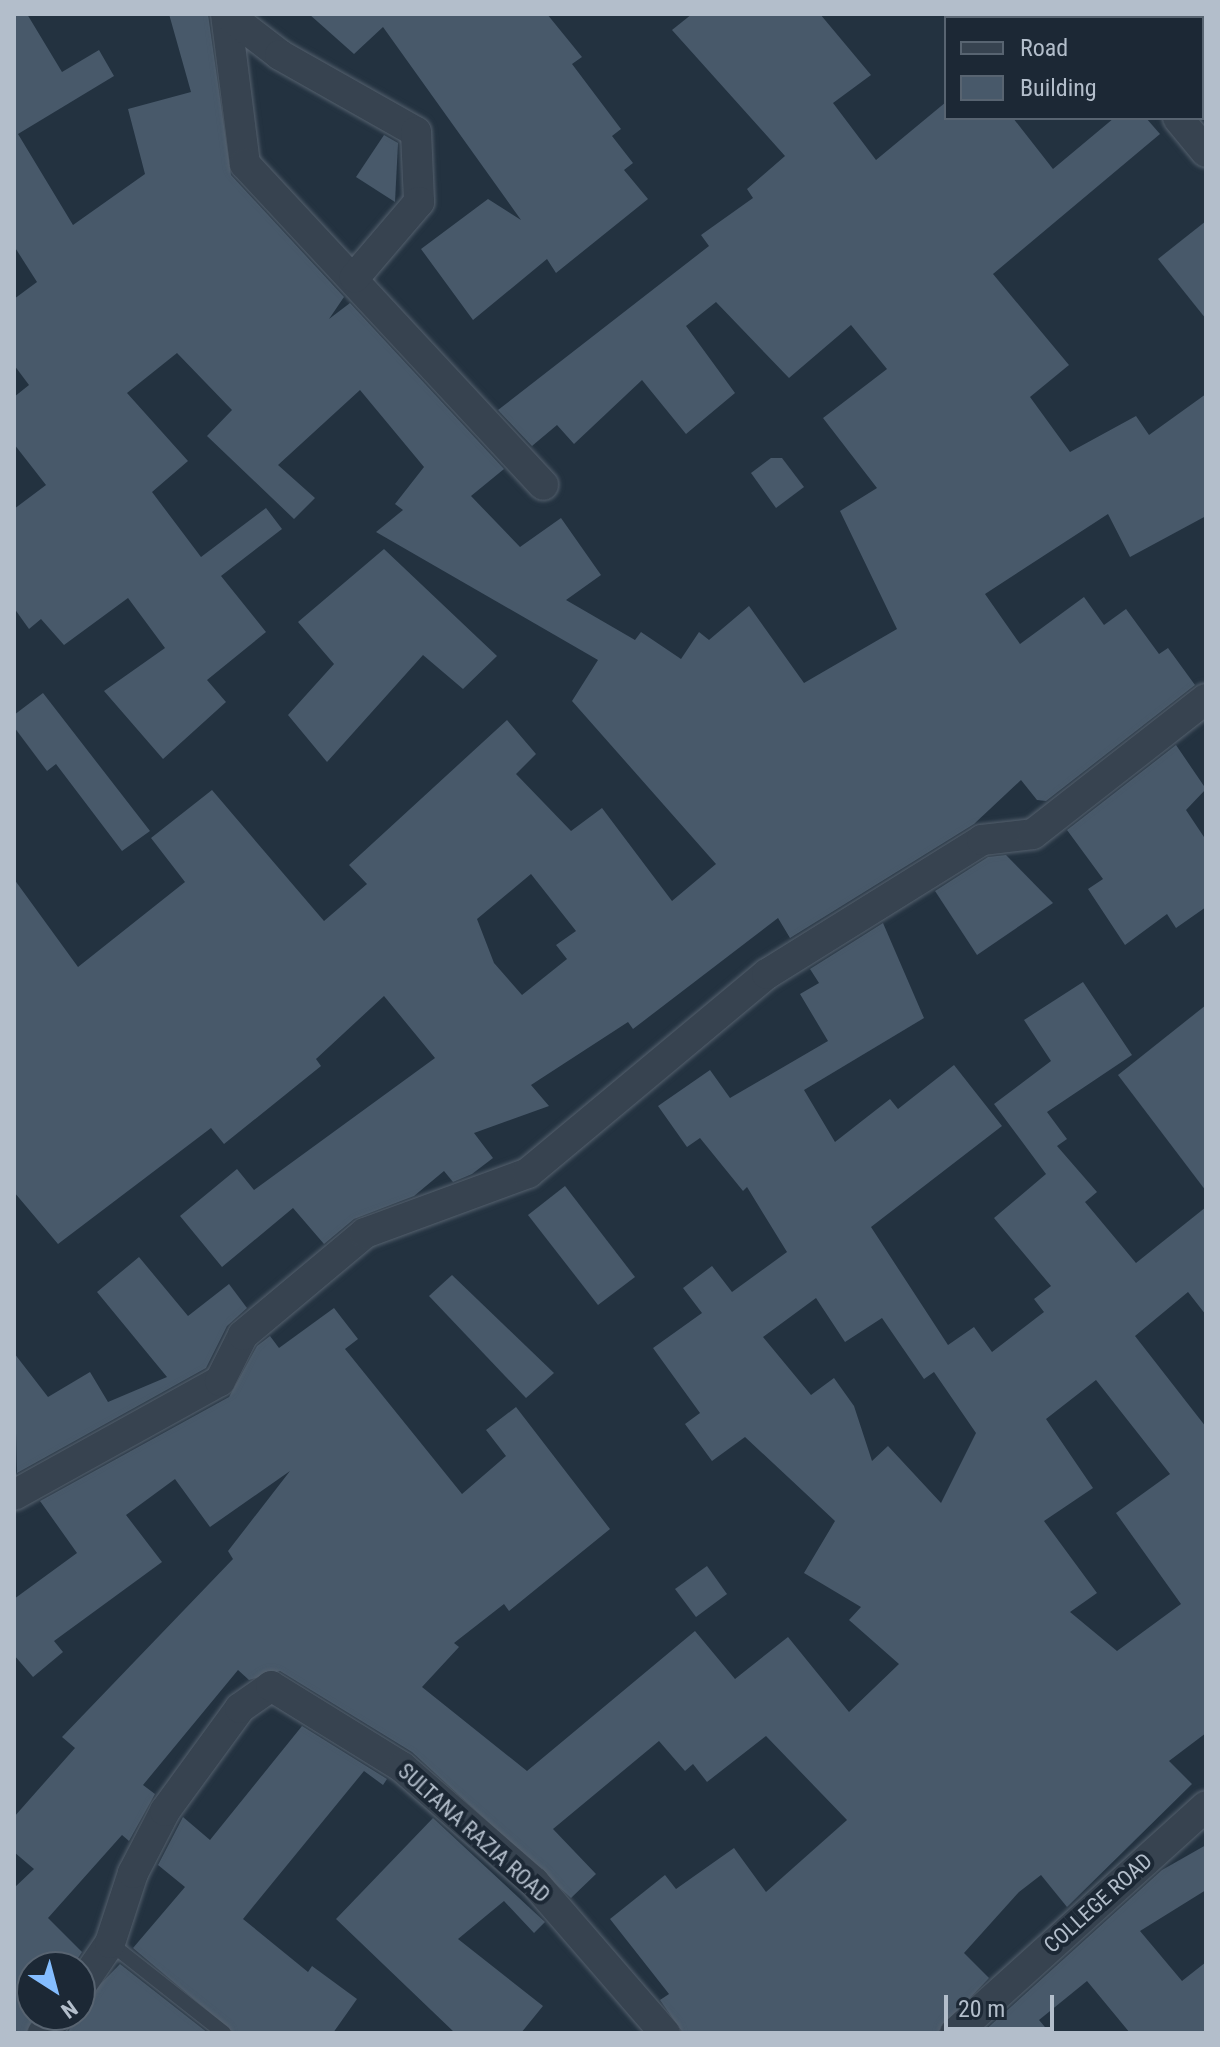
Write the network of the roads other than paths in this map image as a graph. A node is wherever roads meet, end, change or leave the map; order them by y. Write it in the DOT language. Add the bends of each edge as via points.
graph roads {
  1 [pos="226,14"];
  2 [pos="1180,120"];
  3 [pos="1206,152"];
  4 [pos="355,277"];
  5 [pos="543,485"];
  6 [pos="1206,699"];
  7 [pos="14,1495"];
  8 [pos="1206,1806"];
  9 [pos="110,1943"];
  10 [pos="96,1964"];
  11 [pos="224,2033"];
  12 [pos="665,2033"];
  13 [pos="955,2033"];
  1 -- 4 [label="street" via="245,164"];
  1 -- 4 [label="street" via="280,55 416,132 419,202"];
  2 -- 3 [label="street"];
  4 -- 5 [label="street"];
  6 -- 7 [label="street" via="1033,834 982,840 767,974 528,1173 365,1233 243,1335 220,1381"];
  8 -- 13 [label="street, COLLEGE ROAD"];
  9 -- 10 [label="street, SULTANA RAZIA ROAD"];
  9 -- 11 [label="lane"];
  9 -- 12 [label="street, SULTANA RAZIA ROAD" via="133,1873 165,1811 240,1708 271,1686 402,1767 522,1871"];
}
